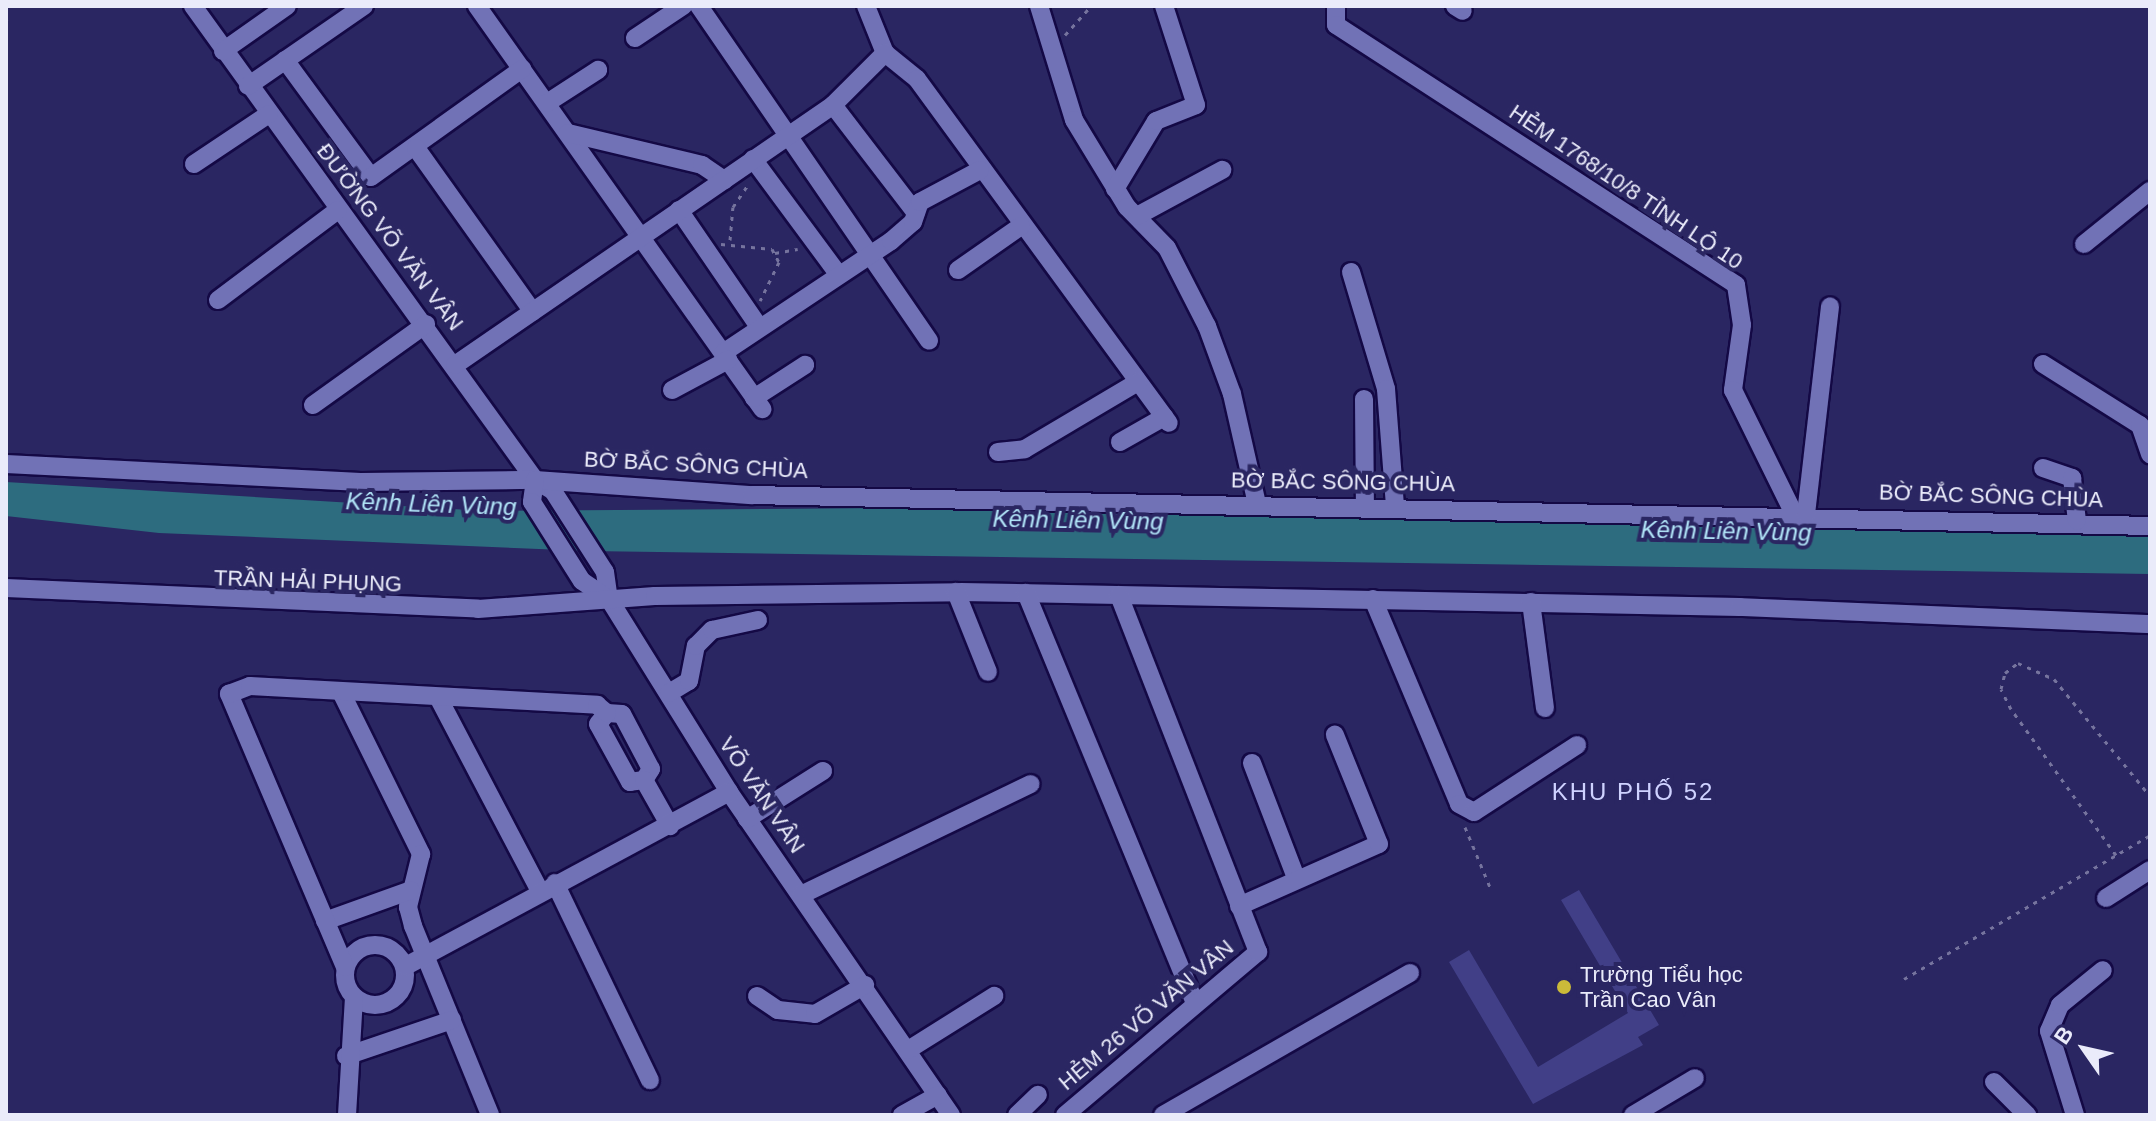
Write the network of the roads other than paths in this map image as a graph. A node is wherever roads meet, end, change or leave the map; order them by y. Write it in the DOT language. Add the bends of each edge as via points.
graph roads {
  1 [pos="193,6"];
  2 [pos="287,6"];
  3 [pos="364,6"];
  4 [pos="683,6"];
  5 [pos="699,6"];
  6 [pos="866,6"];
  7 [pos="1039,6"];
  8 [pos="1164,6"];
  9 [pos="479,7"];
  10 [pos="1334,11"];
  11 [pos="635,38"];
  12 [pos="223,51"];
  13 [pos="885,53"];
  14 [pos="285,60"];
  15 [pos="522,69"];
  16 [pos="598,70"];
  17 [pos="248,86"];
  18 [pos="547,103"];
  19 [pos="833,105"];
  20 [pos="269,114"];
  21 [pos="568,133"];
  22 [pos="787,135"];
  23 [pos="416,148"];
  24 [pos="753,159"];
  25 [pos="194,164"];
  26 [pos="980,170"];
  27 [pos="1222,170"];
  28 [pos="724,180"];
  29 [pos="1115,189"];
  30 [pos="2150,191"];
  31 [pos="338,210"];
  32 [pos="679,210"];
  33 [pos="916,213"];
  34 [pos="1137,216"];
  35 [pos="1021,226"];
  36 [pos="642,236"];
  37 [pos="2084,244"];
  38 [pos="867,254"];
  39 [pos="958,270"];
  40 [pos="1351,272"];
  41 [pos="838,274"];
  42 [pos="218,300"];
  43 [pos="1830,306"];
  44 [pos="533,312"];
  45 [pos="754,321"];
  46 [pos="426,324"];
  47 [pos="929,341"];
  48 [pos="725,356"];
  49 [pos="2043,364"];
  50 [pos="455,365"];
  51 [pos="805,365"];
  52 [pos="1138,382"];
  53 [pos="672,390"];
  54 [pos="1364,399"];
  55 [pos="313,405"];
  56 [pos="1120,442"];
  57 [pos="998,452"];
  58 [pos="2150,454"];
  59 [pos="6,464"];
  60 [pos="2043,468"];
  61 [pos="535,480"];
  62 [pos="553,491"];
  63 [pos="1257,504"];
  64 [pos="1365,506"];
  65 [pos="1395,506"];
  66 [pos="1800,514"];
  67 [pos="2077,521"];
  68 [pos="2150,526"];
  69 [pos="6,588"];
  70 [pos="956,592"];
  71 [pos="1026,593"];
  72 [pos="1119,595"];
  73 [pos="609,599"];
  74 [pos="1373,599"];
  75 [pos="1531,602"];
  76 [pos="758,620"];
  77 [pos="2150,624"];
  78 [pos="988,672"];
  79 [pos="341,692"];
  80 [pos="669,693"];
  81 [pos="438,697"];
  82 [pos="1545,708"];
  83 [pos="1335,735"];
  84 [pos="1577,745"];
  85 [pos="1252,763"];
  86 [pos="823,771"];
  87 [pos="1031,784"];
  88 [pos="729,792"];
  89 [pos="747,819"];
  90 [pos="670,826"];
  91 [pos="2150,870"];
  92 [pos="1297,880"];
  93 [pos="548,887"];
  94 [pos="411,890"];
  95 [pos="801,895"];
  96 [pos="2106,898"];
  97 [pos="1239,906"];
  98 [pos="325,921"];
  99 [pos="429,959"];
  100 [pos="406,966"];
  101 [pos="345,967"];
  102 [pos="2103,970"];
  103 [pos="1410,973"];
  104 [pos="865,985"];
  105 [pos="757,996"];
  106 [pos="994,996"];
  107 [pos="354,997"];
  108 [pos="1195,1004"];
  109 [pos="452,1020"];
  110 [pos="908,1050"];
  111 [pos="346,1056"];
  112 [pos="1695,1078"];
  113 [pos="650,1080"];
  114 [pos="1994,1082"];
  115 [pos="938,1095"];
  116 [pos="1038,1095"];
  117 [pos="347,1115"];
  118 [pos="490,1115"];
  119 [pos="902,1115"];
  120 [pos="951,1115"];
  121 [pos="1017,1115"];
  122 [pos="1065,1115"];
  123 [pos="1163,1115"];
  124 [pos="1633,1115"];
  125 [pos="2027,1115"];
  126 [pos="2075,1115"];
  1 -- 12 [label="street, ĐƯỜNG VÕ VĂN VÂN"];
  2 -- 12 [label="street"];
  3 -- 14 [label="street"];
  4 -- 11 [label="street"];
  5 -- 22 [label="street"];
  6 -- 13 [label="street"];
  7 -- 29 [label="street" via="1074,120"];
  8 -- 29 [label="street" via="1196,105 1156,121"];
  9 -- 15 [label="street"];
  10 -- 66 [label="street, HẺM 1768/10/8 TỈNH LỘ 10" via="1401,69 1736,285 1742,325 1733,390"];
  12 -- 17 [label="street, ĐƯỜNG VÕ VĂN VÂN"];
  13 -- 19 [label="street"];
  13 -- 26 [label="street" via="917,79"];
  14 -- 17 [label="street"];
  14 -- 23 [label="street" via="371,177"];
  15 -- 18 [label="street"];
  15 -- 23 [label="street"];
  16 -- 18 [label="street"];
  17 -- 20 [label="street, ĐƯỜNG VÕ VĂN VÂN"];
  18 -- 21 [label="street"];
  19 -- 22 [label="street"];
  19 -- 33 [label="street"];
  20 -- 25 [label="street"];
  20 -- 31 [label="street, ĐƯỜNG VÕ VĂN VÂN"];
  21 -- 28 [label="street" via="702,165"];
  21 -- 36 [label="street"];
  22 -- 24 [label="street"];
  22 -- 38 [label="street"];
  23 -- 44 [label="street"];
  24 -- 28 [label="street"];
  24 -- 41 [label="street"];
  26 -- 33 [label="street" via="920,202"];
  26 -- 35 [label="street"];
  27 -- 34 [label="street"];
  28 -- 32 [label="street"];
  29 -- 34 [label="street"];
  30 -- 37 [label="street"];
  31 -- 42 [label="street"];
  31 -- 46 [label="street, ĐƯỜNG VÕ VĂN VÂN"];
  32 -- 36 [label="street"];
  32 -- 45 [label="street"];
  33 -- 38 [label="street"];
  34 -- 63 [label="street" via="1167,248 1207,326"];
  35 -- 39 [label="street"];
  35 -- 52 [label="street"];
  36 -- 44 [label="street"];
  36 -- 48 [label="street"];
  38 -- 41 [label="street"];
  38 -- 47 [label="street"];
  40 -- 65 [label="street" via="1386,389"];
  41 -- 45 [label="street"];
  43 -- 66 [label="street"];
  44 -- 50 [label="street"];
  45 -- 48 [label="street"];
  46 -- 50 [label="street, ĐƯỜNG VÕ VĂN VÂN"];
  46 -- 55 [label="street"];
  48 -- 51 [label="street" via="758,404"];
  48 -- 53 [label="street"];
  49 -- 58 [label="street" via="2140,425"];
  50 -- 61 [label="street, ĐƯỜNG VÕ VĂN VÂN"];
  52 -- 56 [label="street" via="1166,420"];
  52 -- 57 [label="street" via="1025,449"];
  54 -- 64 [label="street"];
  59 -- 61 [label="street, BỜ BẮC SÔNG CHÙA" via="361,482"];
  60 -- 67 [label="street" via="2072,478"];
  61 -- 62 [label="street, ĐƯỜNG VÕ VĂN VÂN"];
  61 -- 63 [label="street, BỜ BẮC SÔNG CHÙA" via="752,495"];
  61 -- 73 [label="street" via="532,502 582,581"];
  62 -- 73 [label="street, VÕ VĂN VÂN" via="605,572"];
  63 -- 64 [label="street, BỜ BẮC SÔNG CHÙA"];
  64 -- 65 [label="street, BỜ BẮC SÔNG CHÙA"];
  65 -- 66 [label="street, BỜ BẮC SÔNG CHÙA"];
  66 -- 67 [label="street, BỜ BẮC SÔNG CHÙA"];
  67 -- 68 [label="street, BỜ BẮC SÔNG CHÙA"];
  69 -- 73 [label="street, TRẦN HẢI PHỤNG" via="463,609"];
  70 -- 71 [label="street, TRẦN HẢI PHỤNG"];
  70 -- 73 [label="street, TRẦN HẢI PHỤNG"];
  70 -- 78 [label="street"];
  71 -- 72 [label="street, TRẦN HẢI PHỤNG"];
  71 -- 108 [label="street"];
  72 -- 74 [label="street, TRẦN HẢI PHỤNG"];
  72 -- 97 [label="street"];
  73 -- 80 [label="street, VÕ VĂN VÂN"];
  74 -- 75 [label="street, TRẦN HẢI PHỤNG"];
  74 -- 84 [label="street" via="1459,804 1474,812"];
  75 -- 77 [label="street, TRẦN HẢI PHỤNG"];
  75 -- 82 [label="street"];
  76 -- 80 [label="street" via="712,630 696,646 689,681"];
  79 -- 81 [label="street"];
  79 -- 94 [label="street" via="421,854"];
  79 -- 98 [label="street" via="237,685 229,694"];
  80 -- 88 [label="street, VÕ VĂN VÂN"];
  81 -- 90 [label="street" via="597,705 607,713 598,724 630,782 644,780"];
  81 -- 93 [label="street"];
  83 -- 92 [label="street" via="1379,844"];
  85 -- 92 [label="street"];
  86 -- 89 [label="street"];
  87 -- 95 [label="street"];
  88 -- 89 [label="street, VÕ VĂN VÂN"];
  88 -- 90 [label="street"];
  89 -- 95 [label="street, VÕ VĂN VÂN"];
  90 -- 93 [label="street"];
  91 -- 96 [label="street"];
  92 -- 97 [label="street"];
  93 -- 99 [label="street"];
  93 -- 113 [label="street"];
  94 -- 98 [label="street"];
  94 -- 99 [label="street" via="408,907"];
  95 -- 104 [label="street, VÕ VĂN VÂN"];
  97 -- 108 [label="street, HẺM 26 VÕ VĂN VÂN" via="1258,952"];
  98 -- 101 [label="street"];
  99 -- 100 [label="street"];
  99 -- 109 [label="street"];
  100 -- 101 [label="street" via="384,945 367,945"];
  100 -- 107 [label="street" via="406,982 384,1005"];
  101 -- 107 [label="street"];
  102 -- 126 [label="street" via="2060,1005 2049,1031"];
  103 -- 123 [label="street"];
  104 -- 105 [label="street" via="815,1014 778,1010"];
  104 -- 110 [label="street, VÕ VĂN VÂN"];
  106 -- 110 [label="street"];
  107 -- 111 [label="street"];
  108 -- 122 [label="street, HẺM 26 VÕ VĂN VÂN"];
  109 -- 111 [label="street"];
  109 -- 118 [label="street"];
  110 -- 115 [label="street, VÕ VĂN VÂN"];
  111 -- 117 [label="street"];
  112 -- 124 [label="street"];
  114 -- 125 [label="street"];
  115 -- 119 [label="street"];
  115 -- 120 [label="street, VÕ VĂN VÂN"];
  116 -- 121 [label="street"];
}
